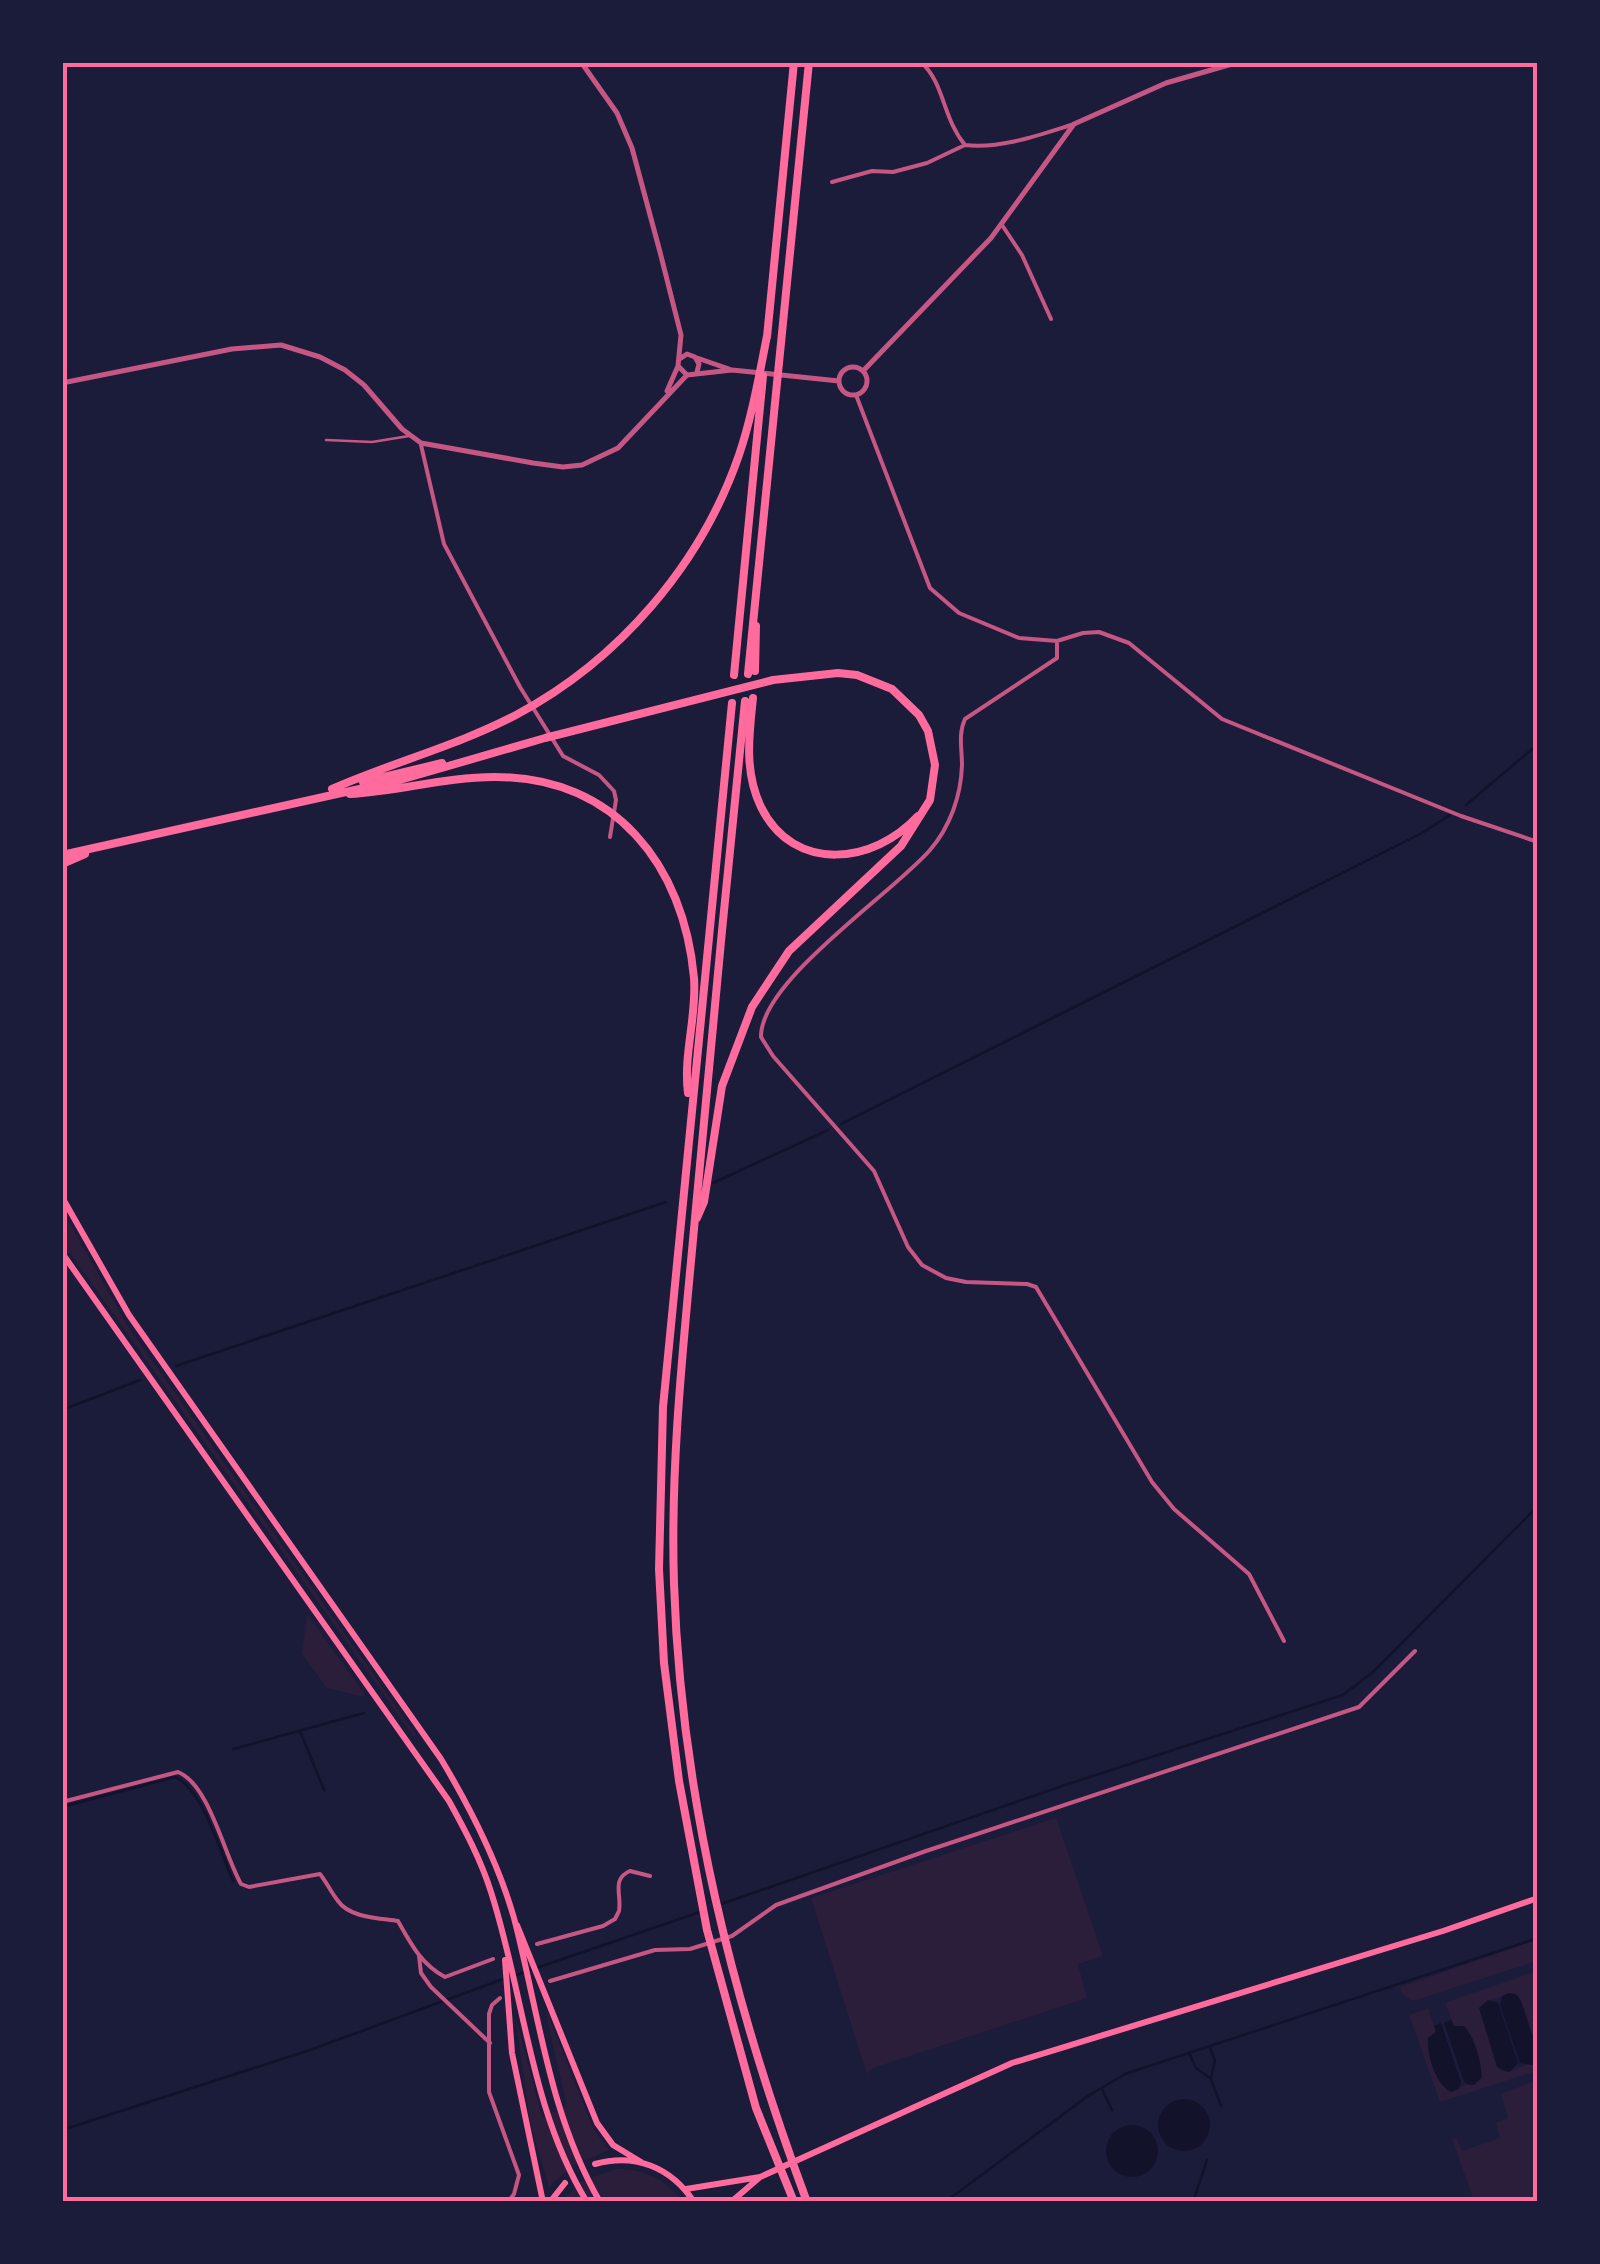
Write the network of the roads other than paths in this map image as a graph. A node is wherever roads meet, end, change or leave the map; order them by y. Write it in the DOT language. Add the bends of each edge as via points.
graph roads {
  1 [pos="581,62"];
  2 [pos="794,62"];
  3 [pos="809,62"];
  4 [pos="921,62"];
  5 [pos="1239,62"];
  6 [pos="1074,124"];
  7 [pos="964,145"];
  8 [pos="832,182"];
  9 [pos="1002,225"];
  10 [pos="1052,319"];
  11 [pos="680,336"];
  12 [pos="767,336"];
  13 [pos="695,357"];
  14 [pos="679,363"];
  15 [pos="732,370"];
  16 [pos="863,371"];
  17 [pos="697,372"];
  18 [pos="687,376"];
  19 [pos="839,380"];
  20 [pos="62,383"];
  21 [pos="856,395"];
  22 [pos="664,396"];
  23 [pos="410,436"];
  24 [pos="326,440"];
  25 [pos="421,443"];
  26 [pos="1057,641"];
  27 [pos="752,673"];
  28 [pos="734,675"];
  29 [pos="732,704"];
  30 [pos="316,796"];
  31 [pos="930,800"];
  32 [pos="610,838"];
  33 [pos="1538,842"];
  34 [pos="103,846"];
  35 [pos="62,853"];
  36 [pos="62,864"];
  37 [pos="691,1105"];
  38 [pos="62,1197"];
  39 [pos="695,1222"];
  40 [pos="62,1253"];
  41 [pos="1284,1641"];
  42 [pos="1415,1651"];
  43 [pos="62,1802"];
  44 [pos="650,1876"];
  45 [pos="1538,1898"];
  46 [pos="514,1920"];
  47 [pos="504,1944"];
  48 [pos="536,1944"];
  49 [pos="418,1956"];
  50 [pos="493,1959"];
  51 [pos="550,1981"];
  52 [pos="504,2001"];
  53 [pos="490,2044"];
  54 [pos="641,2162"];
  55 [pos="595,2164"];
  56 [pos="760,2177"];
  57 [pos="564,2183"];
  58 [pos="686,2189"];
  59 [pos="508,2202"];
  60 [pos="547,2202"];
  61 [pos="587,2202"];
  62 [pos="600,2202"];
  63 [pos="694,2202"];
  64 [pos="731,2202"];
  65 [pos="794,2202"];
  66 [pos="807,2202"];
  1 -- 11 [label="street" via="632,148"];
  2 -- 12 [label="highway"];
  3 -- 27 [label="highway"];
  4 -- 7 [label="street" via="933,74 950,127"];
  5 -- 6 [label="street" via="1166,83"];
  6 -- 7 [label="street" via="1038,136"];
  6 -- 9 [label="street"];
  7 -- 8 [label="street" via="927,163"];
  9 -- 10 [label="street"];
  9 -- 16 [label="street"];
  11 -- 13 [label="street"];
  11 -- 14 [label="street"];
  12 -- 28 [label="highway"];
  12 -- 30 [label="highway" via="739,454 694,549 624,635 531,706"];
  13 -- 14 [label="street"];
  13 -- 15 [label="street"];
  13 -- 17 [label="street"];
  14 -- 18 [label="street"];
  14 -- 22 [label="street"];
  15 -- 17 [label="street"];
  15 -- 19 [label="street"];
  16 -- 19 [label="street" via="848,368"];
  16 -- 21 [label="street" via="866,387"];
  17 -- 18 [label="street"];
  18 -- 22 [label="street"];
  19 -- 21 [label="street" via="844,392"];
  20 -- 23 [label="street" via="232,349 280,346 345,370"];
  21 -- 26 [label="street" via="930,588 959,613 1019,638"];
  22 -- 25 [label="street" via="618,448 572,466"];
  23 -- 24 [label="lane"];
  23 -- 25 [label="street"];
  25 -- 32 [label="street" via="444,544 520,687 560,752 614,791"];
  26 -- 33 [label="street" via="1099,632 1130,643 1222,719"];
  26 -- 41 [label="street" via="1056,658 966,720 961,779 941,834 802,968 765,1016 761,1037 874,1172 922,1265 946,1278 1036,1287 1152,1482 1174,1510 1249,1574"];
  29 -- 37 [label="highway"];
  30 -- 31 [label="highway" via="400,780 773,680 838,673 892,689 919,715 934,746"];
  30 -- 34 [label="highway"];
  30 -- 37 [label="highway" via="517,778 563,788 618,818 658,862 684,920 694,982"];
  31 -- 39 [label="highway" via="901,846 789,951 752,1008 722,1086"];
  31 -- 39 [label="highway" via="903,831 862,852 832,856 790,841 755,792 749,700"];
  34 -- 35 [label="highway"];
  34 -- 36 [label="highway"];
  37 -- 65 [label="highway" via="662,1407 659,1569 668,1702 714,1958 756,2108"];
  38 -- 46 [label="main road" via="129,1316 441,1759 472,1814"];
  39 -- 66 [label="highway" via="679,1376 674,1584 681,1689 727,1956"];
  40 -- 47 [label="main road" via="435,1779 484,1873"];
  42 -- 51 [label="street" via="1359,1706 776,1905 732,1936"];
  43 -- 49 [label="street" via="178,1772 190,1776 241,1884 320,1874 350,1912 398,1921"];
  44 -- 48 [label="street" via="621,1876 619,1911 608,1924"];
  45 -- 56 [label="main road" via="1012,2063"];
  46 -- 54 [label="main road" via="597,2123 613,2145"];
  46 -- 62 [label="main road" via="560,2111"];
  47 -- 52 [label="main road"];
  47 -- 61 [label="main road" via="548,2115"];
  49 -- 50 [label="street" via="446,1978"];
  49 -- 53 [label="street" via="431,1986"];
  52 -- 53 [label="street" via="490,2009"];
  52 -- 60 [label="main road" via="518,2092"];
  53 -- 59 [label="street" via="490,2100 519,2175"];
  54 -- 55 [label="main road"];
  54 -- 58 [label="main road"];
  56 -- 58 [label="main road"];
  56 -- 64 [label="main road"];
  57 -- 60 [label="main road"];
  58 -- 63 [label="main road"];
}
